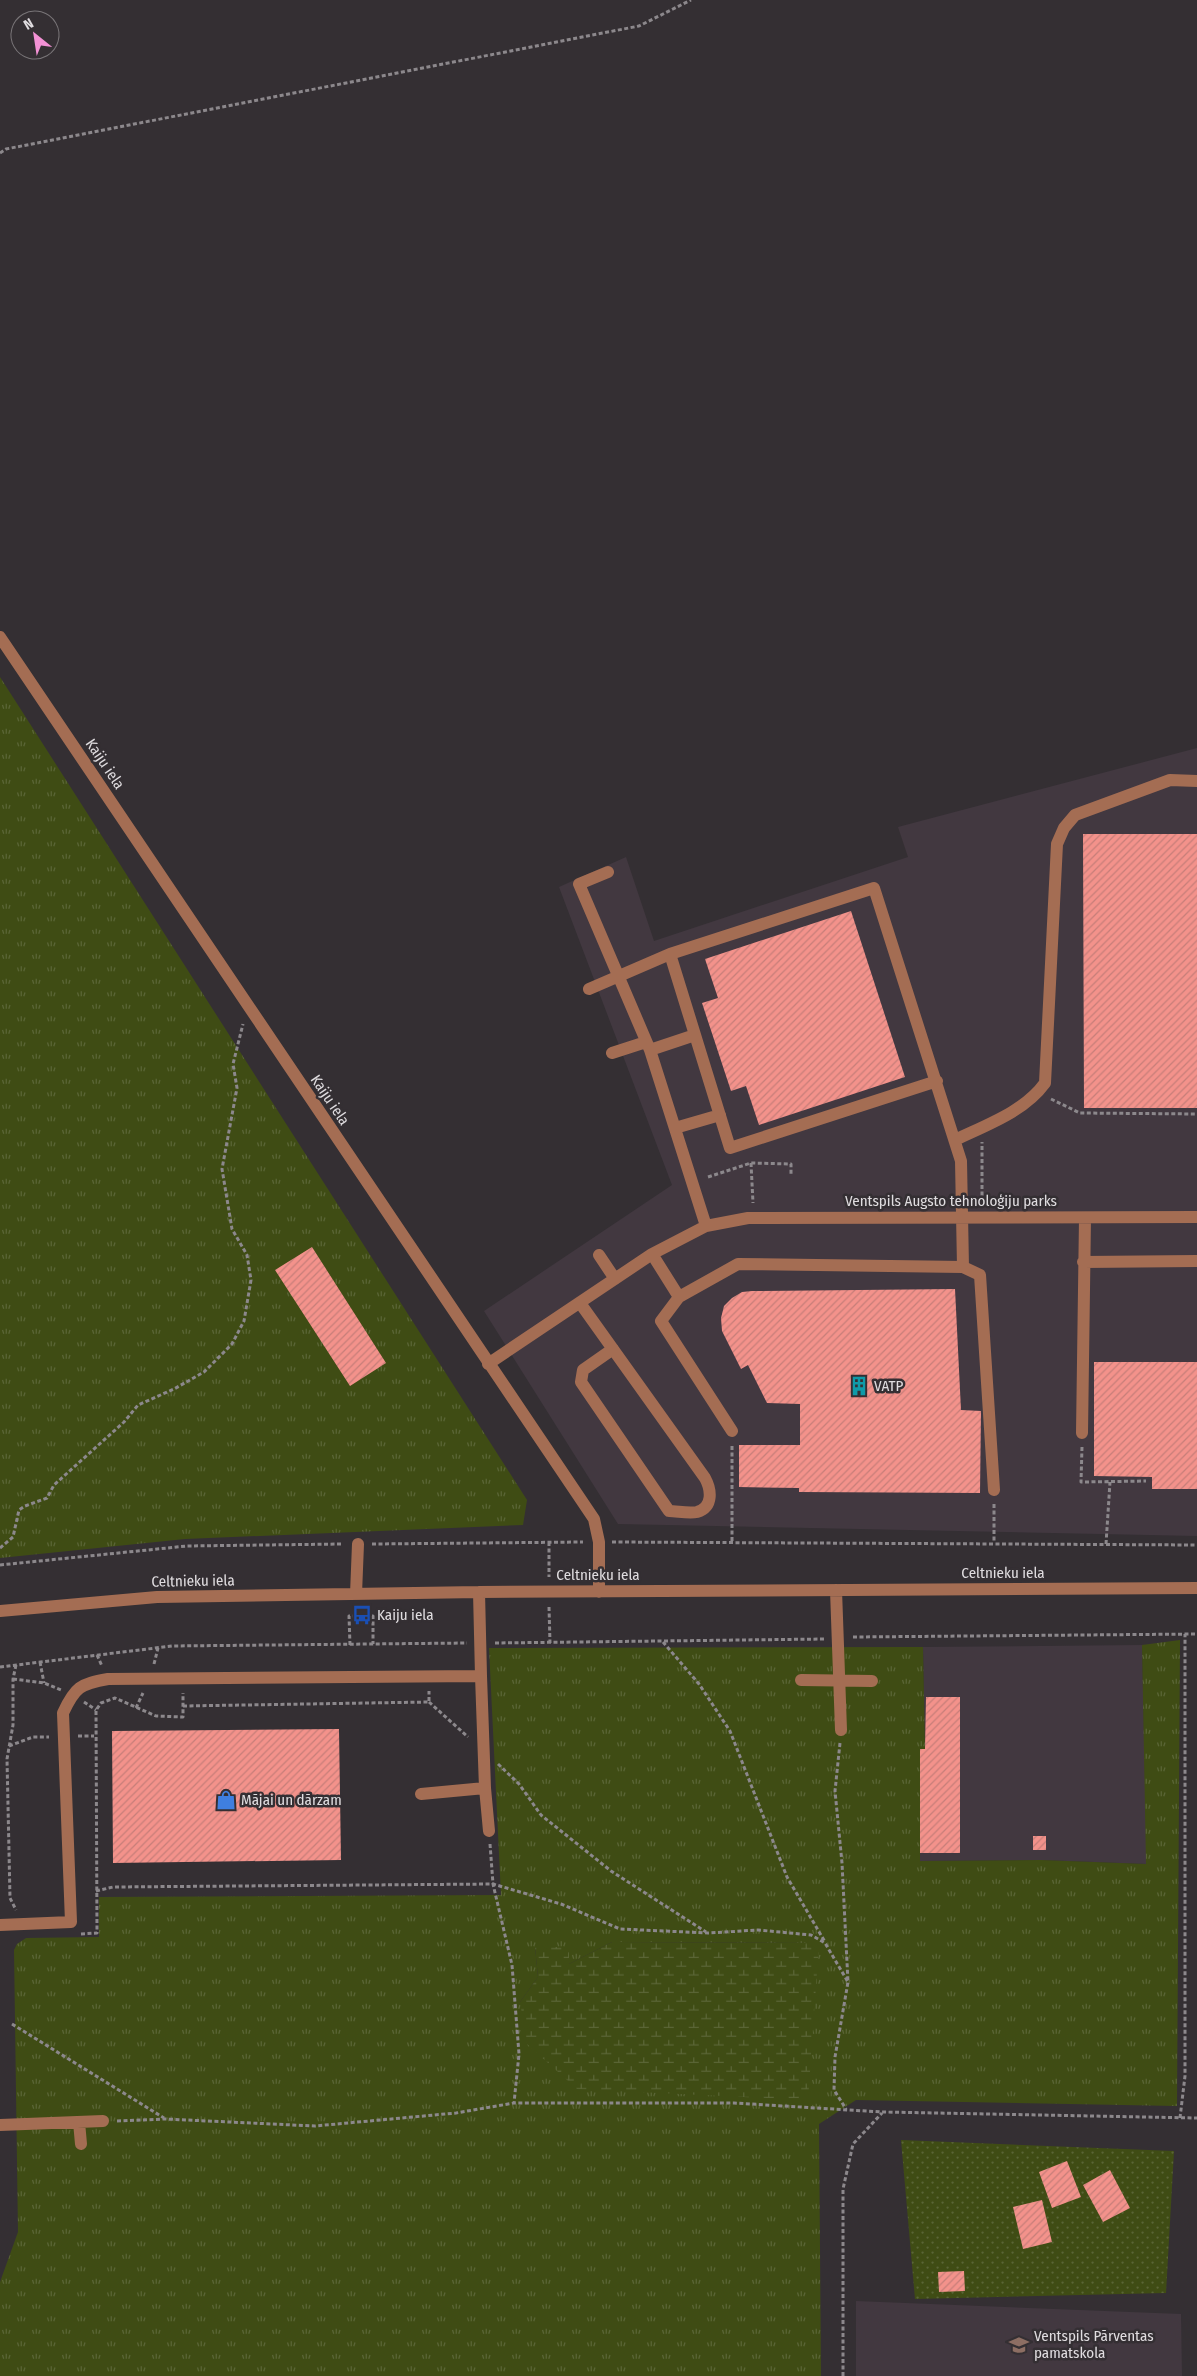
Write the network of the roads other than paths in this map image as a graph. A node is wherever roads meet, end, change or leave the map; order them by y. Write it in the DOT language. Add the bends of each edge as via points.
graph roads {
  1 [pos="0,637"];
  2 [pos="1197,781"];
  3 [pos="608,872"];
  4 [pos="670,954"];
  5 [pos="618,976"];
  6 [pos="589,989"];
  7 [pos="695,1035"];
  8 [pos="648,1046"];
  9 [pos="612,1053"];
  10 [pos="937,1081"];
  11 [pos="720,1115"];
  12 [pos="675,1128"];
  13 [pos="955,1140"];
  14 [pos="1197,1216"];
  15 [pos="964,1217"];
  16 [pos="1085,1218"];
  17 [pos="706,1226"];
  18 [pos="652,1254"];
  19 [pos="598,1256"];
  20 [pos="1197,1261"];
  21 [pos="1083,1262"];
  22 [pos="963,1267"];
  23 [pos="615,1279"];
  24 [pos="679,1298"];
  25 [pos="580,1303"];
  26 [pos="613,1349"];
  27 [pos="488,1364"];
  28 [pos="732,1431"];
  29 [pos="1082,1433"];
  30 [pos="994,1490"];
  31 [pos="358,1544"];
  32 [pos="1197,1588"];
  33 [pos="836,1590"];
  34 [pos="479,1592"];
  35 [pos="599,1592"];
  36 [pos="356,1594"];
  37 [pos="0,1611"];
  38 [pos="481,1676"];
  39 [pos="800,1680"];
  40 [pos="840,1680"];
  41 [pos="872,1681"];
  42 [pos="841,1730"];
  43 [pos="485,1788"];
  44 [pos="421,1794"];
  45 [pos="489,1831"];
  46 [pos="0,1925"];
  47 [pos="104,2121"];
  48 [pos="79,2122"];
  49 [pos="0,2125"];
  50 [pos="81,2144"];
  1 -- 27 [label="street, Kaiju iela"];
  2 -- 13 [label="street" via="1170,780 1075,815 1064,828 1057,844 1045,1083 1018,1109"];
  3 -- 5 [label="street" via="579,884"];
  4 -- 5 [label="street"];
  4 -- 7 [label="street"];
  4 -- 10 [label="street" via="874,888"];
  5 -- 6 [label="street"];
  5 -- 8 [label="street"];
  7 -- 8 [label="street"];
  7 -- 11 [label="street"];
  8 -- 9 [label="street"];
  8 -- 12 [label="street"];
  10 -- 11 [label="street" via="730,1148"];
  10 -- 13 [label="street"];
  11 -- 12 [label="street"];
  12 -- 17 [label="street"];
  13 -- 15 [label="street" via="961,1161"];
  14 -- 16 [label="street, Ventspils Augsto tehnoloģiju parks"];
  15 -- 16 [label="street, Ventspils Augsto tehnoloģiju parks"];
  15 -- 17 [label="street, Ventspils Augsto tehnoloģiju parks" via="748,1218"];
  15 -- 22 [label="street"];
  16 -- 21 [label="street"];
  17 -- 18 [label="street, Ventspils Augsto tehnoloģiju parks"];
  18 -- 23 [label="street, Ventspils Augsto tehnoloģiju parks"];
  18 -- 24 [label="street"];
  19 -- 23 [label="street"];
  20 -- 21 [label="street"];
  21 -- 29 [label="street"];
  22 -- 24 [label="street" via="738,1264"];
  22 -- 30 [label="street" via="980,1275"];
  23 -- 25 [label="street, Ventspils Augsto tehnoloģiju parks"];
  24 -- 28 [label="street" via="661,1322"];
  25 -- 26 [label="street"];
  25 -- 27 [label="street, Ventspils Augsto tehnoloģiju parks"];
  26 -- 26 [label="street" via="583,1370 581,1382 669,1511 698,1512 710,1498 708,1484"];
  27 -- 35 [label="street, Kaiju iela" via="594,1519 599,1542"];
  31 -- 36 [label="street"];
  32 -- 33 [label="street, Celtnieku iela"];
  33 -- 35 [label="street, Celtnieku iela"];
  33 -- 40 [label="street"];
  34 -- 35 [label="street, Celtnieku iela"];
  34 -- 36 [label="street, Celtnieku iela"];
  34 -- 38 [label="street"];
  36 -- 37 [label="street, Celtnieku iela" via="157,1597"];
  38 -- 43 [label="street"];
  38 -- 46 [label="street" via="108,1679 86,1683 72,1695 64,1713 71,1922"];
  39 -- 40 [label="street"];
  40 -- 41 [label="street"];
  40 -- 42 [label="street"];
  43 -- 44 [label="street"];
  43 -- 45 [label="street"];
  47 -- 48 [label="street"];
  48 -- 49 [label="street"];
  48 -- 50 [label="street"];
}
